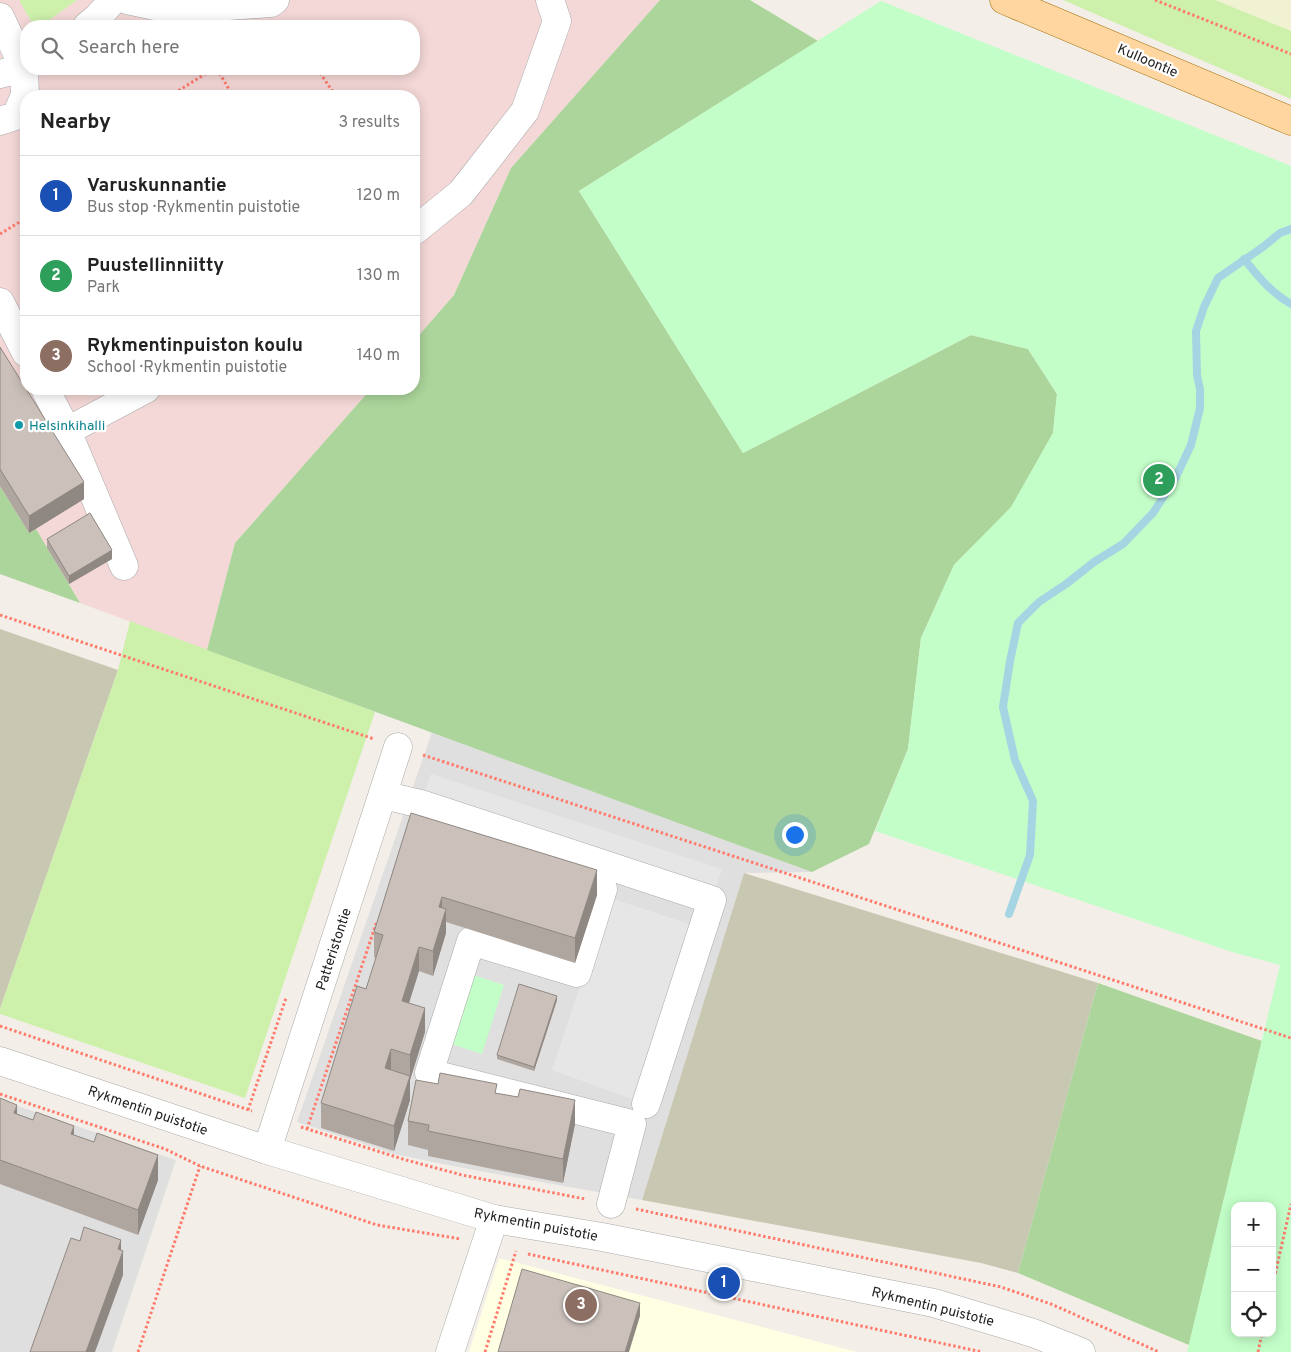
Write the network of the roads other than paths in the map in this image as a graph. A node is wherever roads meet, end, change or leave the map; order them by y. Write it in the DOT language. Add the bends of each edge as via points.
graph roads {
  1 [pos="113,0"];
  2 [pos="127,0"];
  3 [pos="275,0"];
  4 [pos="550,0"];
  5 [pos="1004,0"];
  6 [pos="0,17"];
  7 [pos="94,20"];
  8 [pos="17,70"];
  9 [pos="23,90"];
  10 [pos="20,107"];
  11 [pos="0,121"];
  12 [pos="1291,121"];
  13 [pos="420,226"];
  14 [pos="0,302"];
  15 [pos="20,341"];
  16 [pos="48,395"];
  17 [pos="135,395"];
  18 [pos="67,431"];
  19 [pos="124,566"];
  20 [pos="398,747"];
  21 [pos="383,795"];
  22 [pos="410,825"];
  23 [pos="0,1061"];
  24 [pos="646,1104"];
  25 [pos="267,1150"];
  26 [pos="611,1204"];
  27 [pos="494,1219"];
  28 [pos="450,1352"];
  29 [pos="1081,1352"];
  1 -- 7 [label="street"];
  2 -- 3 [label="street" via="174,10 262,4"];
  4 -- 13 [label="street" via="557,21 525,111 461,192"];
  5 -- 12 [label="main road, Kulloontie"];
  6 -- 8 [label="street"];
  8 -- 9 [label="street"];
  10 -- 11 [label="street" via="16,116"];
  14 -- 15 [label="street"];
  16 -- 18 [label="street"];
  17 -- 18 [label="street"];
  18 -- 19 [label="street"];
  20 -- 21 [label="street, Patteristontie"];
  21 -- 24 [label="street" via="421,804 712,900"];
  21 -- 25 [label="street, Patteristontie"];
  22 -- 26 [label="street" via="603,889 578,972 471,941 429,1073 632,1124"];
  23 -- 25 [label="street, Rykmentin puistotie"];
  25 -- 27 [label="street, Rykmentin puistotie"];
  27 -- 28 [label="street"];
  27 -- 29 [label="street, Rykmentin puistotie" via="602,1236 934,1303 1033,1333"];
}
